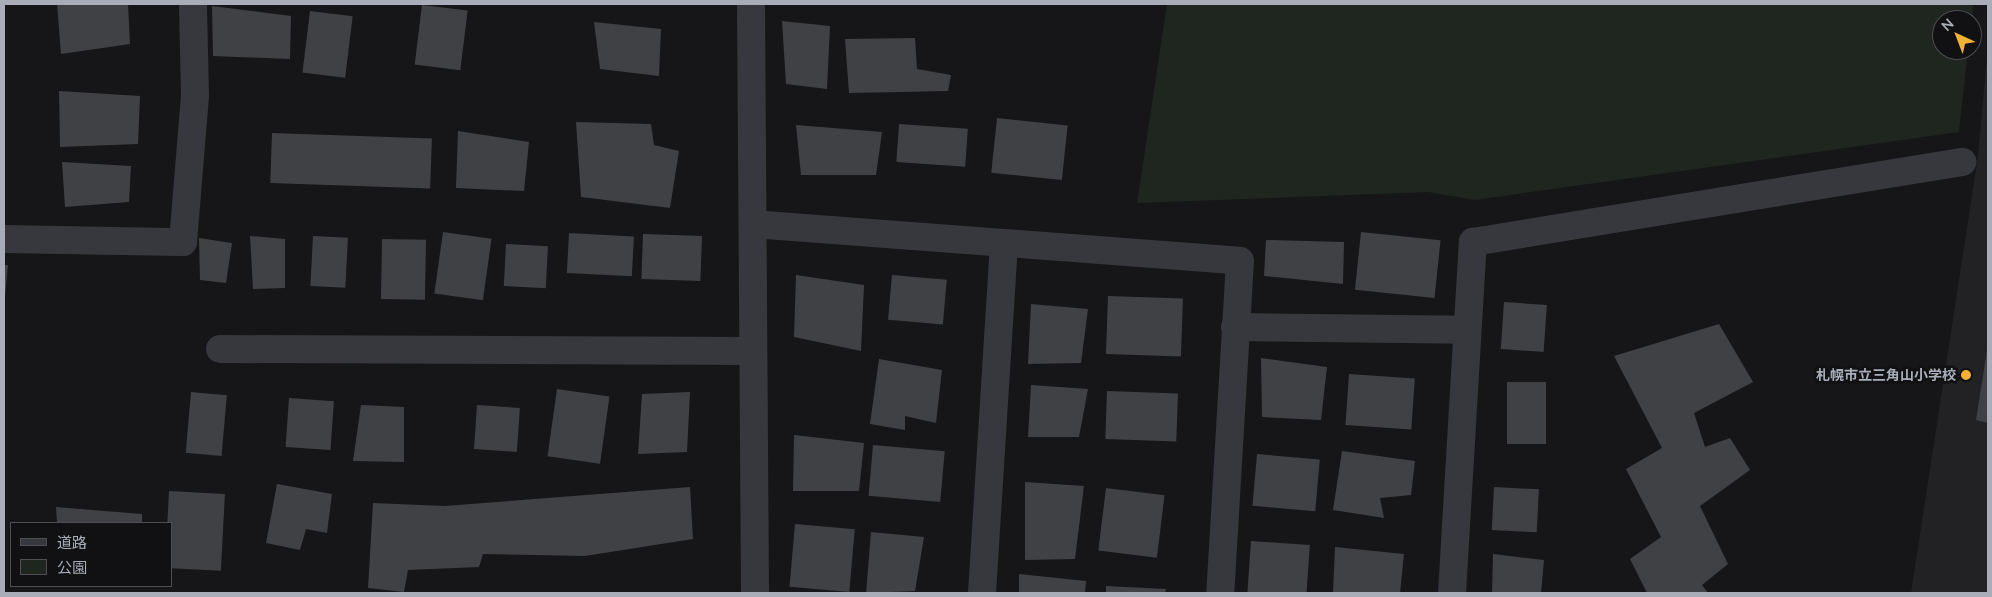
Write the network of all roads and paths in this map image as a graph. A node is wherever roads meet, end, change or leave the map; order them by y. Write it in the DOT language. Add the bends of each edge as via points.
graph roads {
  1 [pos="193,4"];
  2 [pos="751,4"];
  3 [pos="1963,162"];
  4 [pos="753,224"];
  5 [pos="4,239"];
  6 [pos="1004,244"];
  7 [pos="1235,328"];
  8 [pos="1466,330"];
  9 [pos="220,349"];
  10 [pos="753,351"];
  11 [pos="755,593"];
  12 [pos="982,593"];
  13 [pos="1220,593"];
  14 [pos="1452,593"];
  1 -- 5 [label="street" via="195,94 183,242"];
  2 -- 4 [label="street"];
  3 -- 8 [label="street" via="1473,242"];
  4 -- 6 [label="street"];
  4 -- 10 [label="street"];
  6 -- 7 [label="street" via="1240,261"];
  6 -- 12 [label="street"];
  7 -- 8 [label="street"];
  7 -- 13 [label="street"];
  8 -- 14 [label="street"];
  9 -- 10 [label="street"];
  10 -- 11 [label="street"];
}
